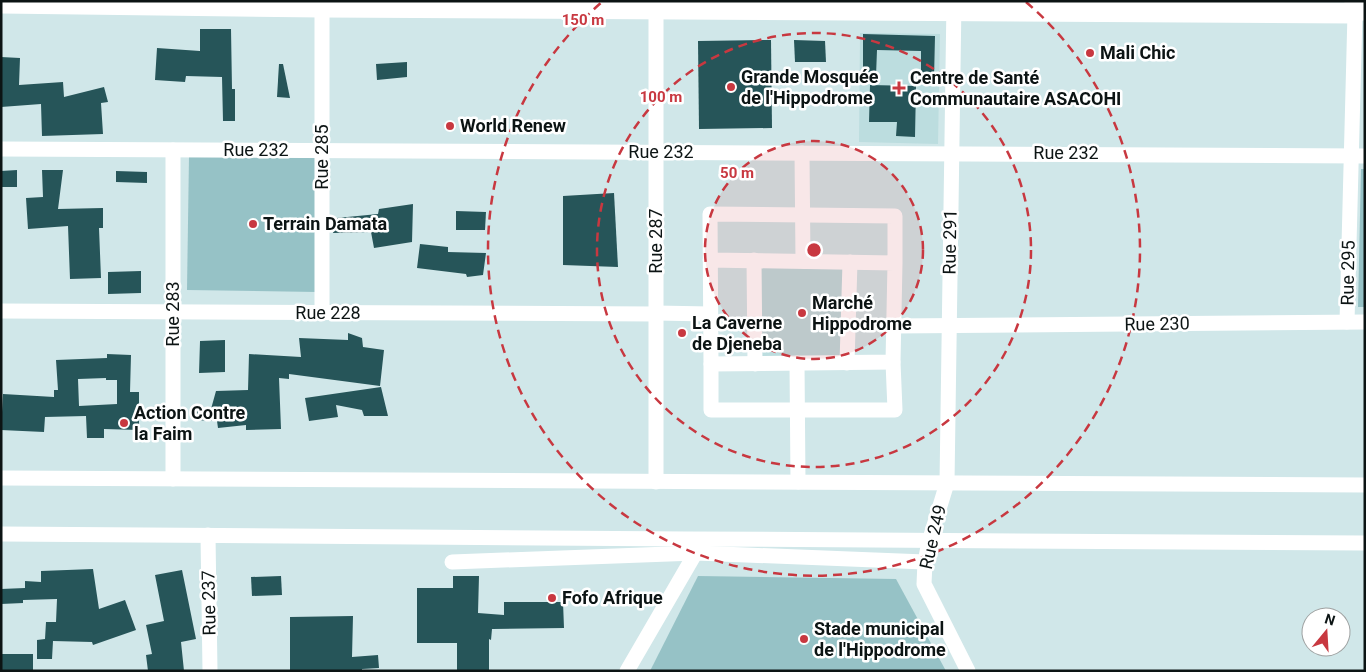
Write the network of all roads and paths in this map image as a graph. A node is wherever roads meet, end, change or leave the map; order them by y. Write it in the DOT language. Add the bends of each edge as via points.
graph roads {
  1 [pos="1,3"];
  2 [pos="322,4"];
  3 [pos="656,5"];
  4 [pos="954,6"];
  5 [pos="1358,9"];
  6 [pos="1,149"];
  7 [pos="173,150"];
  8 [pos="322,150"];
  9 [pos="656,152"];
  10 [pos="802,152"];
  11 [pos="952,153"];
  12 [pos="1358,155"];
  13 [pos="802,214"];
  14 [pos="710,260"];
  15 [pos="754,260"];
  16 [pos="803,261"];
  17 [pos="850,262"];
  18 [pos="895,262"];
  19 [pos="1,311"];
  20 [pos="173,312"];
  21 [pos="322,312"];
  22 [pos="656,313"];
  23 [pos="710,314"];
  24 [pos="1347,322"];
  25 [pos="1365,322"];
  26 [pos="894,326"];
  27 [pos="949,326"];
  28 [pos="893,362"];
  29 [pos="797,363"];
  30 [pos="847,363"];
  31 [pos="711,364"];
  32 [pos="755,364"];
  33 [pos="798,410"];
  34 [pos="1,478"];
  35 [pos="173,479"];
  36 [pos="656,482"];
  37 [pos="798,482"];
  38 [pos="947,483"];
  39 [pos="1365,485"];
  40 [pos="1,534"];
  41 [pos="208,535"];
  42 [pos="703,538"];
  43 [pos="929,542"];
  44 [pos="1365,543"];
  45 [pos="696,553"];
  46 [pos="452,562"];
  47 [pos="925,562"];
  48 [pos="210,671"];
  49 [pos="628,671"];
  50 [pos="968,671"];
  1 -- 2 [label="main road"];
  2 -- 3 [label="main road"];
  2 -- 8 [label="street, Rue 285"];
  3 -- 4 [label="main road"];
  3 -- 9 [label="street, Rue 287"];
  4 -- 5 [label="main road"];
  4 -- 11 [label="street, Rue 291"];
  5 -- 12 [label="street, Rue 295"];
  6 -- 7 [label="street, Rue 232"];
  7 -- 8 [label="street, Rue 232"];
  7 -- 20 [label="street, Rue 283"];
  8 -- 9 [label="street, Rue 232"];
  8 -- 21 [label="street, Rue 285"];
  9 -- 10 [label="street, Rue 232"];
  9 -- 22 [label="street, Rue 287"];
  10 -- 11 [label="street, Rue 232"];
  10 -- 13 [label="street"];
  11 -- 12 [label="street, Rue 232"];
  11 -- 27 [label="street, Rue 291"];
  12 -- 24 [label="street, Rue 295"];
  13 -- 14 [label="street" via="710,214"];
  13 -- 16 [label="street"];
  13 -- 18 [label="street" via="895,216"];
  14 -- 15 [label="street"];
  14 -- 23 [label="street"];
  15 -- 16 [label="street"];
  15 -- 32 [label="street"];
  16 -- 17 [label="street"];
  17 -- 18 [label="street"];
  17 -- 30 [label="street"];
  18 -- 26 [label="street"];
  19 -- 20 [label="street, Rue 228"];
  20 -- 21 [label="street, Rue 228"];
  20 -- 35 [label="street, Rue 283"];
  21 -- 22 [label="street, Rue 228"];
  22 -- 23 [label="street, Rue 228"];
  22 -- 36 [label="street, Rue 287"];
  23 -- 31 [label="street"];
  24 -- 25 [label="street, Rue 230"];
  24 -- 27 [label="street, Rue 230"];
  26 -- 27 [label="street, Rue 230"];
  26 -- 28 [label="street"];
  27 -- 38 [label="street, Rue 291"];
  28 -- 30 [label="street"];
  28 -- 33 [label="street" via="895,410"];
  29 -- 30 [label="street"];
  29 -- 32 [label="street"];
  29 -- 33 [label="street"];
  31 -- 32 [label="street"];
  31 -- 33 [label="street" via="711,410"];
  33 -- 37 [label="street"];
  34 -- 35 [label="street"];
  35 -- 36 [label="street"];
  36 -- 37 [label="street"];
  37 -- 38 [label="street"];
  38 -- 39 [label="street"];
  38 -- 43 [label="street, Rue 249"];
  40 -- 41 [label="street"];
  41 -- 42 [label="street"];
  41 -- 48 [label="street, Rue 237"];
  42 -- 43 [label="street"];
  42 -- 45 [label="street"];
  43 -- 44 [label="street"];
  43 -- 47 [label="street, Rue 249"];
  45 -- 46 [label="street"];
  45 -- 47 [label="street"];
  45 -- 49 [label="street"];
  47 -- 50 [label="street, Rue 249" via="924,584"];
}
